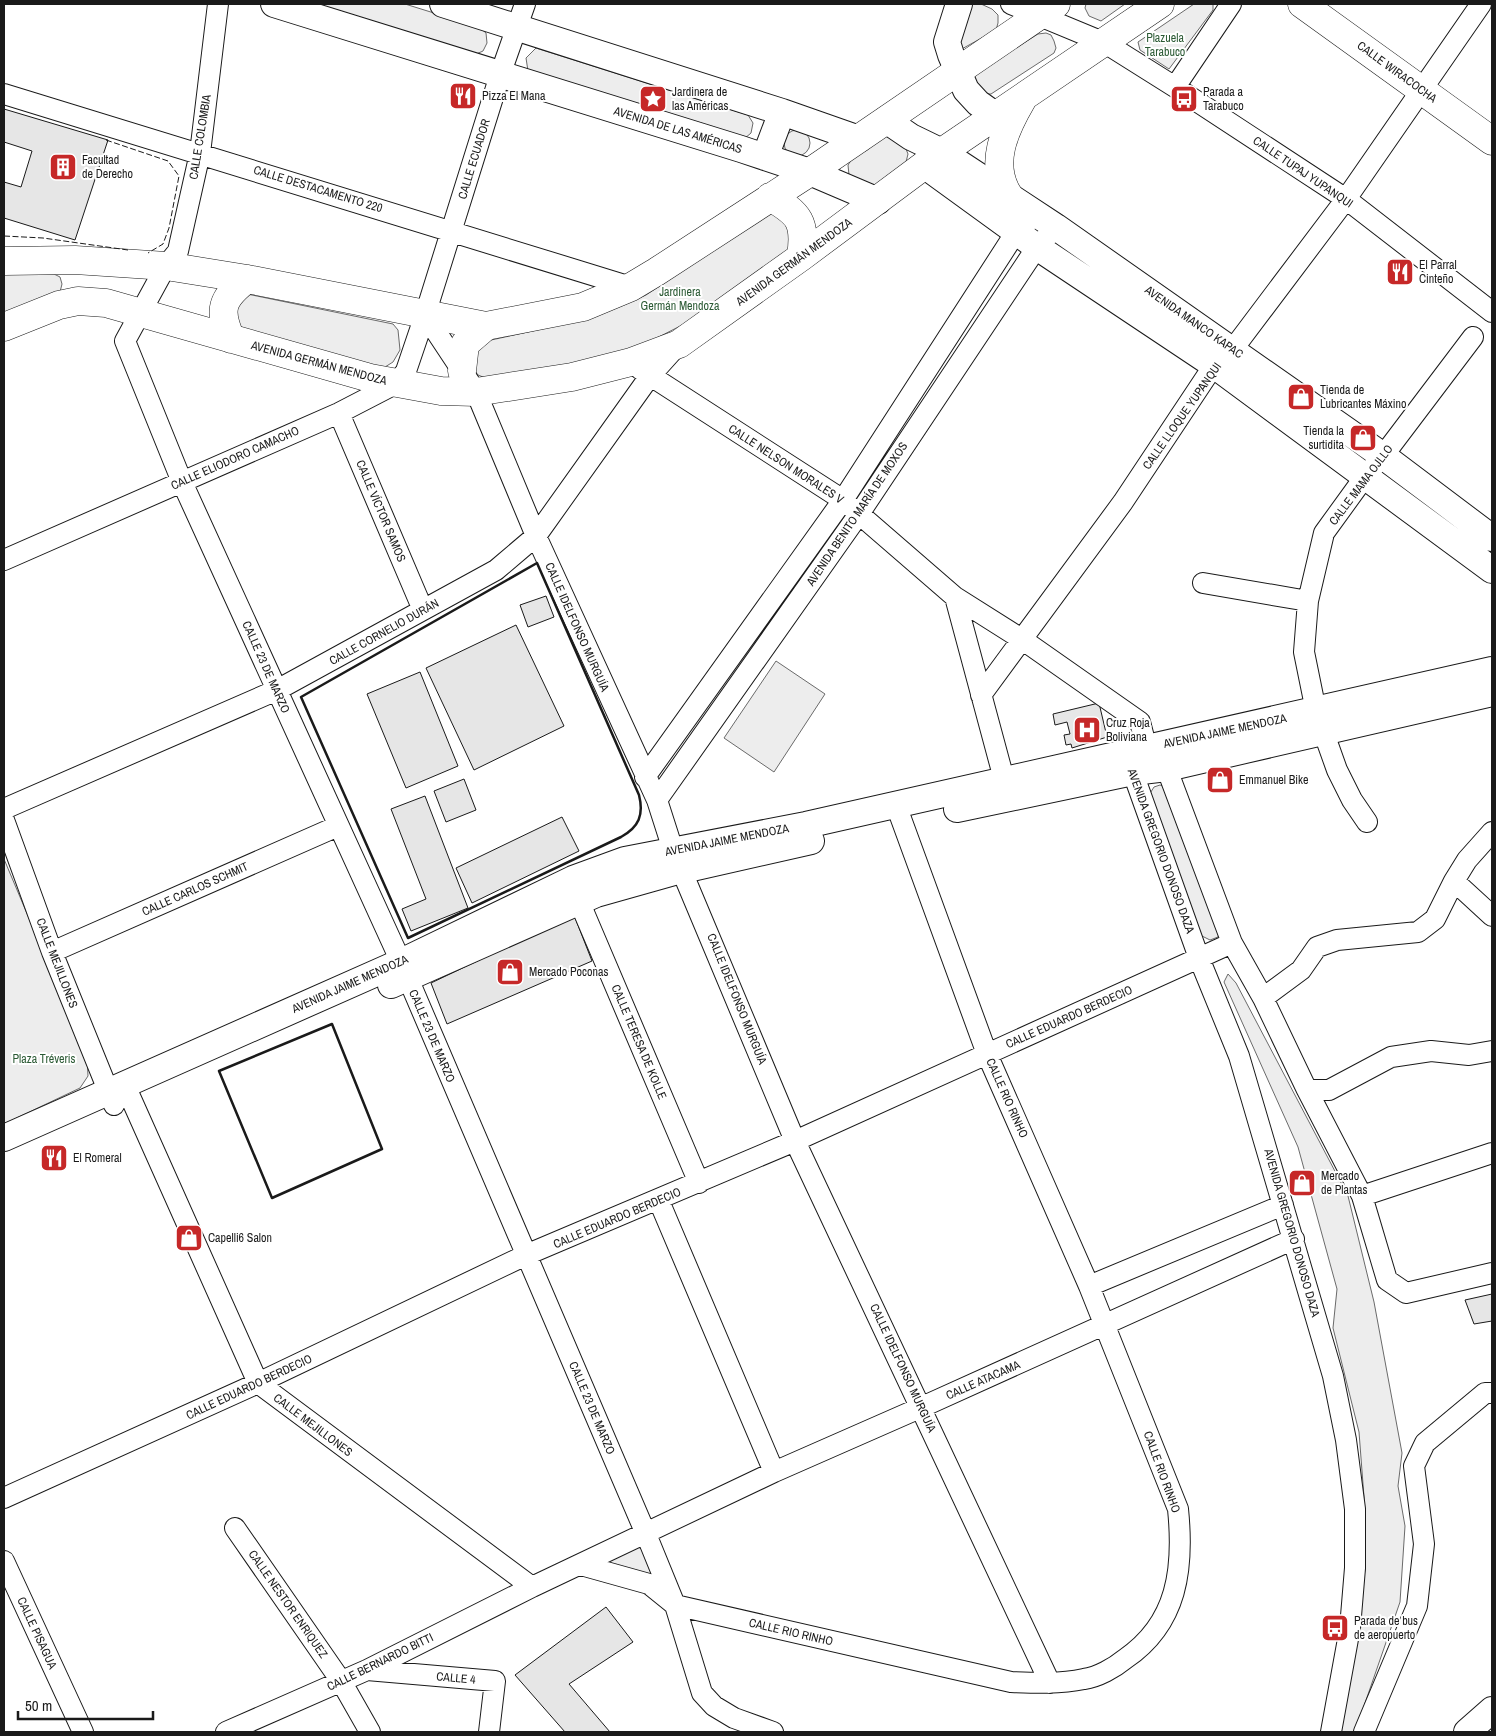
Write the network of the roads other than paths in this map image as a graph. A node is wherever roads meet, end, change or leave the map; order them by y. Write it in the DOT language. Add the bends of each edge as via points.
graph roads {
  1 [pos="218,4"];
  2 [pos="274,4"];
  3 [pos="443,4"];
  4 [pos="959,4"];
  5 [pos="1011,4"];
  6 [pos="1160,4"];
  7 [pos="1231,4"];
  8 [pos="1302,4"];
  9 [pos="1481,4"];
  10 [pos="1048,10"];
  11 [pos="522,16"];
  12 [pos="1105,43"];
  13 [pos="957,70"];
  14 [pos="500,76"];
  15 [pos="1175,87"];
  16 [pos="1420,88"];
  17 [pos="4,94"];
  18 [pos="1024,95"];
  19 [pos="782,112"];
  20 [pos="995,115"];
  21 [pos="886,120"];
  22 [pos="859,139"];
  23 [pos="1492,141"];
  24 [pos="200,153"];
  25 [pos="765,157"];
  26 [pos="933,158"];
  27 [pos="810,172"];
  28 [pos="1010,196"];
  29 [pos="770,197"];
  30 [pos="1346,199"];
  31 [pos="878,201"];
  32 [pos="1046,220"];
  33 [pos="452,231"];
  34 [pos="1027,240"];
  35 [pos="801,257"];
  36 [pos="52,260"];
  37 [pos="4,261"];
  38 [pos="166,266"];
  39 [pos="246,279"];
  40 [pos="631,287"];
  41 [pos="59,305"];
  42 [pos="140,312"];
  43 [pos="1492,312"];
  44 [pos="425,314"];
  45 [pos="486,326"];
  46 [pos="4,327"];
  47 [pos="1473,337"];
  48 [pos="232,339"];
  49 [pos="1223,357"];
  50 [pos="640,369"];
  51 [pos="469,381"];
  52 [pos="397,383"];
  53 [pos="339,413"];
  54 [pos="1375,465"];
  55 [pos="182,482"];
  56 [pos="843,500"];
  57 [pos="859,514"];
  58 [pos="536,536"];
  59 [pos="1492,538"];
  60 [pos="4,560"];
  61 [pos="1492,570"];
  62 [pos="1203,583"];
  63 [pos="955,597"];
  64 [pos="1308,601"];
  65 [pos="423,610"];
  66 [pos="1023,640"];
  67 [pos="1492,670"];
  68 [pos="277,690"];
  69 [pos="1492,693"];
  70 [pos="981,695"];
  71 [pos="1319,722"];
  72 [pos="1146,758"];
  73 [pos="645,777"];
  74 [pos="1006,789"];
  75 [pos="656,800"];
  76 [pos="4,810"];
  77 [pos="898,813"];
  78 [pos="4,820"];
  79 [pos="1367,822"];
  80 [pos="338,826"];
  81 [pos="1492,832"];
  82 [pos="678,860"];
  83 [pos="1454,881"];
  84 [pos="579,901"];
  85 [pos="1492,916"];
  86 [pos="1232,944"];
  87 [pos="52,952"];
  88 [pos="1200,958"];
  89 [pos="404,970"];
  90 [pos="1263,998"];
  91 [pos="1492,1051"];
  92 [pos="988,1054"];
  93 [pos="1306,1090"];
  94 [pos="119,1094"];
  95 [pos="4,1138"];
  96 [pos="795,1141"];
  97 [pos="1492,1153"];
  98 [pos="4,1156"];
  99 [pos="699,1183"];
  100 [pos="1362,1196"];
  101 [pos="659,1201"];
  102 [pos="1283,1205"];
  103 [pos="1294,1239"];
  104 [pos="526,1255"];
  105 [pos="1492,1273"];
  106 [pos="1090,1286"];
  107 [pos="1105,1324"];
  108 [pos="258,1383"];
  109 [pos="1492,1393"];
  110 [pos="922,1407"];
  111 [pos="774,1472"];
  112 [pos="4,1498"];
  113 [pos="235,1528"];
  114 [pos="646,1534"];
  115 [pos="4,1562"];
  116 [pos="581,1565"];
  117 [pos="532,1587"];
  118 [pos="675,1605"];
  119 [pos="367,1670"];
  120 [pos="341,1681"];
  121 [pos="1050,1683"];
  122 [pos="1492,1710"];
  123 [pos="83,1732"];
  124 [pos="226,1732"];
  125 [pos="370,1732"];
  126 [pos="490,1732"];
  127 [pos="773,1732"];
  128 [pos="1331,1732"];
  129 [pos="1364,1732"];
  130 [pos="1467,1732"];
  1 -- 24 [label="street, CALLE COLOMBIA"];
  2 -- 14 [label="main road, AVENIDA DE LAS AMÉRICAS"];
  3 -- 11 [label="main road"];
  4 -- 13 [label="main road" via="947,42"];
  5 -- 10 [label="street, CALLE TUPAJ YUPANQUI"];
  6 -- 12 [label="highway, AVENIDA GERMÁN MENDOZA"];
  7 -- 15 [label="street"];
  8 -- 16 [label="highway, CALLE WIRACOCHA"];
  9 -- 16 [label="street, CALLE LLOQUE YUPANQUI"];
  10 -- 12 [label="street, CALLE TUPAJ YUPANQUI"];
  10 -- 13 [label="highway"];
  11 -- 14 [label="street, CALLE ECUADOR"];
  11 -- 19 [label="main road"];
  12 -- 15 [label="street, CALLE TUPAJ YUPANQUI"];
  12 -- 18 [label="highway, AVENIDA GERMÁN MENDOZA"];
  13 -- 20 [label="main road" via="966,90"];
  13 -- 21 [label="highway"];
  14 -- 25 [label="main road, AVENIDA DE LAS AMÉRICAS"];
  14 -- 33 [label="street, CALLE ECUADOR"];
  15 -- 30 [label="street, CALLE TUPAJ YUPANQUI"];
  16 -- 23 [label="highway, CALLE WIRACOCHA"];
  16 -- 30 [label="street, CALLE LLOQUE YUPANQUI"];
  17 -- 24 [label="street, CALLE DESTACAMENTO 220"];
  18 -- 20 [label="highway, AVENIDA GERMÁN MENDOZA"];
  18 -- 28 [label="highway" via="1005,129 999,158 1002,185"];
  19 -- 22 [label="main road"];
  19 -- 25 [label="main road"];
  20 -- 26 [label="highway, AVENIDA GERMÁN MENDOZA"];
  21 -- 22 [label="highway"];
  21 -- 26 [label="main road, AVENIDA MANCO KAPAC"];
  22 -- 27 [label="highway"];
  24 -- 33 [label="street, CALLE DESTACAMENTO 220"];
  24 -- 38 [label="street, CALLE COLOMBIA" via="178,250"];
  25 -- 27 [label="main road, AVENIDA DE LAS AMÉRICAS"];
  26 -- 28 [label="main road, AVENIDA MANCO KAPAC"];
  26 -- 31 [label="highway, AVENIDA GERMÁN MENDOZA"];
  26 -- 34 [label="main road, AVENIDA MANCO KAPAC"];
  27 -- 29 [label="highway"];
  27 -- 31 [label="main road, AVENIDA DE LAS AMÉRICAS"];
  28 -- 32 [label="main road, AVENIDA MANCO KAPAC"];
  29 -- 35 [label="highway" via="795,213 802,224"];
  29 -- 40 [label="highway"];
  30 -- 43 [label="street, CALLE TUPAJ YUPANQUI"];
  30 -- 49 [label="street, CALLE LLOQUE YUPANQUI"];
  31 -- 35 [label="highway, AVENIDA GERMÁN MENDOZA"];
  32 -- 34 [label="street, AVENIDA BENITO MARÍA DE MOXOS"];
  32 -- 49 [label="main road, AVENIDA MANCO KAPAC"];
  33 -- 40 [label="street, CALLE DESTACAMENTO 220"];
  33 -- 44 [label="street, CALLE ECUADOR"];
  34 -- 49 [label="main road, AVENIDA MANCO KAPAC"];
  34 -- 56 [label="street, AVENIDA BENITO MARÍA DE MOXOS"];
  34 -- 57 [label="street, AVENIDA BENITO MARÍA DE MOXOS"];
  35 -- 50 [label="highway, AVENIDA GERMÁN MENDOZA"];
  36 -- 37 [label="highway"];
  36 -- 38 [label="highway"];
  36 -- 41 [label="highway" via="64,270 67,282"];
  38 -- 39 [label="highway"];
  38 -- 42 [label="street, CALLE COLOMBIA"];
  39 -- 44 [label="highway"];
  39 -- 48 [label="highway" via="224,301 222,316"];
  40 -- 45 [label="highway" via="583,307"];
  41 -- 42 [label="highway, AVENIDA GERMÁN MENDOZA" via="78,301 106,303"];
  41 -- 46 [label="highway, AVENIDA GERMÁN MENDOZA"];
  42 -- 48 [label="highway, AVENIDA GERMÁN MENDOZA"];
  42 -- 55 [label="street, CALLE 23 DE MARZO" via="125,341"];
  44 -- 45 [label="highway"];
  44 -- 51 [label="street, CALLE IDELFONSO MURGUÍA"];
  44 -- 52 [label="street" via="406,371"];
  45 -- 51 [label="highway" via="465,344"];
  47 -- 54 [label="street, CALLE MAMA OJLLO"];
  48 -- 52 [label="highway, AVENIDA GERMÁN MENDOZA"];
  49 -- 54 [label="main road, AVENIDA MANCO KAPAC"];
  49 -- 66 [label="street, CALLE LLOQUE YUPANQUI"];
  50 -- 51 [label="highway, AVENIDA GERMÁN MENDOZA" via="572,377"];
  50 -- 56 [label="street, CALLE NELSON MORALES V"];
  50 -- 58 [label="street, CALLE CORNELIO DURÁN"];
  51 -- 52 [label="highway, AVENIDA GERMÁN MENDOZA" via="442,391"];
  51 -- 58 [label="street, CALLE IDELFONSO MURGUÍA"];
  52 -- 53 [label="street, CALLE ELIODORO CAMACHO"];
  53 -- 55 [label="street, CALLE ELIODORO CAMACHO"];
  53 -- 65 [label="street, CALLE VÍCTOR SAMOS"];
  54 -- 59 [label="main road, AVENIDA MANCO KAPAC"];
  54 -- 61 [label="main road, AVENIDA MANCO KAPAC"];
  54 -- 64 [label="street, CALLE MAMA OJLLO" via="1324,534"];
  55 -- 60 [label="street, CALLE ELIODORO CAMACHO"];
  55 -- 68 [label="street, CALLE 23 DE MARZO"];
  56 -- 57 [label="street, CALLE NELSON MORALES V"];
  56 -- 73 [label="street, AVENIDA BENITO MARÍA DE MOXOS"];
  57 -- 63 [label="street, CALLE NELSON MORALES V"];
  57 -- 75 [label="street, AVENIDA BENITO MARÍA DE MOXOS"];
  58 -- 65 [label="street, CALLE CORNELIO DURÁN" via="496,570"];
  58 -- 73 [label="street, CALLE IDELFONSO MURGUÍA"];
  62 -- 64 [label="street"];
  63 -- 66 [label="street, CALLE NELSON MORALES V"];
  63 -- 70 [label="street"];
  64 -- 71 [label="street, CALLE MAMA OJLLO" via="1304,652"];
  65 -- 68 [label="street, CALLE CORNELIO DURÁN"];
  66 -- 70 [label="street, CALLE LLOQUE YUPANQUI"];
  66 -- 72 [label="street, CALLE NELSON MORALES V" via="1140,722"];
  67 -- 71 [label="main road, AVENIDA JAIME MENDOZA"];
  68 -- 76 [label="street, CALLE CORNELIO DURÁN"];
  68 -- 80 [label="street, CALLE 23 DE MARZO"];
  69 -- 71 [label="main road, AVENIDA JAIME MENDOZA"];
  70 -- 74 [label="street"];
  71 -- 72 [label="main road, AVENIDA JAIME MENDOZA"];
  71 -- 79 [label="street, CALLE MAMA OJLLO" via="1337,770"];
  72 -- 74 [label="main road, AVENIDA JAIME MENDOZA"];
  72 -- 86 [label="street"];
  72 -- 88 [label="street, AVENIDA GREGORIO DONOSO DAZA"];
  73 -- 75 [label="street, CALLE IDELFONSO MURGUÍA"];
  74 -- 77 [label="main road, AVENIDA JAIME MENDOZA"];
  75 -- 82 [label="street, CALLE IDELFONSO MURGUÍA"];
  77 -- 82 [label="main road, AVENIDA JAIME MENDOZA"];
  77 -- 92 [label="street, CALLE RIO RINHO"];
  78 -- 87 [label="street, CALLE MEJILLONES"];
  80 -- 87 [label="street, CALLE CARLOS SCHMIT"];
  80 -- 89 [label="street, CALLE 23 DE MARZO"];
  81 -- 83 [label="street" via="1467,860"];
  82 -- 84 [label="main road, AVENIDA JAIME MENDOZA"];
  82 -- 89 [label="main road, AVENIDA JAIME MENDOZA" via="625,860 573,879"];
  82 -- 96 [label="street, CALLE IDELFONSO MURGUÍA"];
  83 -- 85 [label="street"];
  83 -- 90 [label="street" via="1435,919 1418,932 1337,940 1317,947 1301,970"];
  84 -- 89 [label="main road, AVENIDA JAIME MENDOZA"];
  84 -- 99 [label="street, CALLE TERESA DE KOLLE"];
  86 -- 88 [label="street, CALLE EDUARDO BERDECIO"];
  86 -- 90 [label="street"];
  87 -- 94 [label="street, CALLE MEJILLONES"];
  88 -- 92 [label="street, CALLE EDUARDO BERDECIO"];
  88 -- 102 [label="street, AVENIDA GREGORIO DONOSO DAZA" via="1239,1056"];
  89 -- 94 [label="main road, AVENIDA JAIME MENDOZA"];
  89 -- 104 [label="street, CALLE 23 DE MARZO"];
  90 -- 93 [label="street"];
  91 -- 93 [label="street" via="1469,1055 1431,1051 1391,1056 1330,1090"];
  92 -- 96 [label="street, CALLE EDUARDO BERDECIO"];
  92 -- 106 [label="street, CALLE RIO RINHO"];
  93 -- 100 [label="street"];
  94 -- 95 [label="main road, AVENIDA JAIME MENDOZA"];
  94 -- 98 [label="main road, AVENIDA JAIME MENDOZA"];
  94 -- 108 [label="street, CALLE MEJILLONES"];
  96 -- 99 [label="street, CALLE EDUARDO BERDECIO"];
  96 -- 110 [label="street, CALLE IDELFONSO MURGUÍA"];
  97 -- 100 [label="street"];
  99 -- 101 [label="street, CALLE EDUARDO BERDECIO"];
  100 -- 105 [label="street" via="1387,1280 1406,1293"];
  101 -- 104 [label="street, CALLE EDUARDO BERDECIO"];
  101 -- 111 [label="street"];
  102 -- 103 [label="street, AVENIDA GREGORIO DONOSO DAZA"];
  102 -- 106 [label="street"];
  103 -- 107 [label="street, CALLE ATACAMA"];
  103 -- 128 [label="street, AVENIDA GREGORIO DONOSO DAZA" via="1333,1376 1355,1509 1350,1628"];
  104 -- 108 [label="street, CALLE EDUARDO BERDECIO"];
  104 -- 114 [label="street, CALLE 23 DE MARZO"];
  106 -- 107 [label="street, CALLE RIO RINHO"];
  107 -- 110 [label="street, CALLE ATACAMA"];
  107 -- 121 [label="street, CALLE RIO RINHO" via="1178,1509 1181,1536 1178,1572 1169,1610 1156,1631 1134,1653 1086,1679"];
  108 -- 112 [label="street, CALLE EDUARDO BERDECIO"];
  108 -- 117 [label="street, CALLE MEJILLONES"];
  109 -- 129 [label="street" via="1485,1393 1425,1443 1414,1466 1424,1544 1417,1606"];
  110 -- 111 [label="street, CALLE ATACAMA"];
  110 -- 121 [label="street, CALLE IDELFONSO MURGUÍA"];
  111 -- 114 [label="street, CALLE ATACAMA"];
  113 -- 120 [label="street, CALLE NESTOR ENRIQUEZ"];
  114 -- 116 [label="street"];
  114 -- 118 [label="street, CALLE 23 DE MARZO"];
  115 -- 123 [label="street, CALLE PISAGUA"];
  116 -- 117 [label="street"];
  116 -- 118 [label="street, CALLE RIO RINHO" via="649,1584"];
  117 -- 119 [label="street, CALLE BERNARDO BITTI"];
  118 -- 121 [label="street, CALLE RIO RINHO" via="1011,1682"];
  118 -- 127 [label="street, CALLE 23 DE MARZO" via="702,1693 714,1706 734,1718"];
  119 -- 120 [label="street, CALLE BERNARDO BITTI"];
  119 -- 126 [label="street, CALLE 4" via="495,1681"];
  120 -- 124 [label="street, CALLE BERNARDO BITTI"];
  120 -- 125 [label="street, CALLE NESTOR ENRIQUEZ"];
  122 -- 130 [label="main road"];
}
